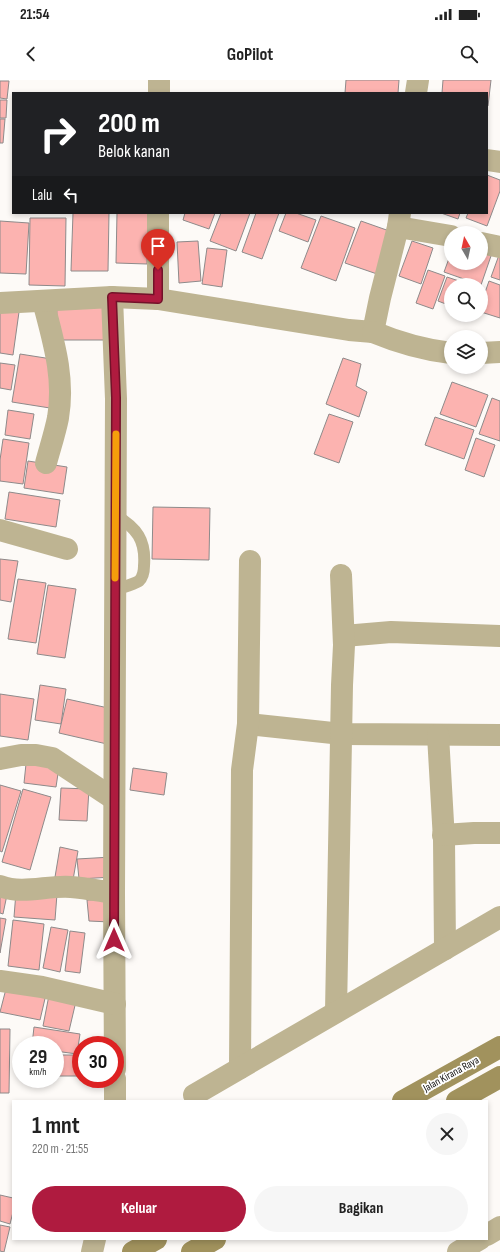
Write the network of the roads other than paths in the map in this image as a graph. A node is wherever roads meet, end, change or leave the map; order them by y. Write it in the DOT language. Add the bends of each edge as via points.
graph roads {
  1 [pos="159,80"];
  2 [pos="418,80"];
  3 [pos="159,92"];
  4 [pos="416,92"];
  5 [pos="488,160"];
  6 [pos="500,162"];
  7 [pos="158,214"];
  8 [pos="399,220"];
  9 [pos="444,234"];
  10 [pos="488,244"];
  11 [pos="500,247"];
  12 [pos="112,297"];
  13 [pos="158,299"];
  14 [pos="43,301"];
  15 [pos="0,303"];
  16 [pos="372,332"];
  17 [pos="444,351"];
  18 [pos="500,352"];
  19 [pos="488,353"];
  20 [pos="46,462"];
  21 [pos="116,515"];
  22 [pos="0,530"];
  23 [pos="67,549"];
  24 [pos="250,561"];
  25 [pos="341,575"];
  26 [pos="115,590"];
  27 [pos="344,636"];
  28 [pos="500,636"];
  29 [pos="248,724"];
  30 [pos="342,734"];
  31 [pos="438,735"];
  32 [pos="500,735"];
  33 [pos="0,760"];
  34 [pos="114,799"];
  35 [pos="500,833"];
  36 [pos="443,835"];
  37 [pos="0,886"];
  38 [pos="114,893"];
  39 [pos="500,917"];
  40 [pos="445,949"];
  41 [pos="0,981"];
  42 [pos="115,1004"];
  43 [pos="336,1012"];
  44 [pos="115,1036"];
  45 [pos="500,1047"];
  46 [pos="240,1068"];
  47 [pos="500,1077"];
  48 [pos="115,1088"];
  49 [pos="194,1095"];
  50 [pos="115,1100"];
  51 [pos="405,1100"];
  52 [pos="459,1100"];
  53 [pos="500,1227"];
  54 [pos="488,1234"];
  55 [pos="95,1240"];
  56 [pos="154,1240"];
  57 [pos="213,1240"];
  58 [pos="92,1252"];
  59 [pos="133,1252"];
  60 [pos="192,1252"];
  1 -- 3 [label="street"];
  2 -- 4 [label="street"];
  5 -- 6 [label="street"];
  7 -- 13 [label="street"];
  8 -- 9 [label="street"];
  8 -- 16 [label="street"];
  10 -- 11 [label="street"];
  12 -- 13 [label="street"];
  12 -- 14 [label="street"];
  12 -- 21 [label="street" via="116,398"];
  13 -- 16 [label="street"];
  14 -- 15 [label="street"];
  14 -- 20 [label="street" via="57,356 60,394 58,419"];
  16 -- 17 [label="street" via="386,338"];
  18 -- 19 [label="street"];
  21 -- 26 [label="street"];
  21 -- 26 [label="lane" via="129,523 137,533 143,544 145,559 144,572 140,580"];
  22 -- 23 [label="street"];
  24 -- 29 [label="street"];
  25 -- 27 [label="street"];
  26 -- 34 [label="street"];
  27 -- 28 [label="street" via="391,632"];
  27 -- 30 [label="street"];
  29 -- 30 [label="street"];
  29 -- 46 [label="street" via="242,770"];
  30 -- 31 [label="street"];
  30 -- 43 [label="street"];
  31 -- 32 [label="street"];
  31 -- 36 [label="street"];
  33 -- 34 [label="street" via="21,755 52,758"];
  34 -- 38 [label="street"];
  35 -- 36 [label="street"];
  36 -- 40 [label="street"];
  37 -- 38 [label="street" via="10,890 71,887"];
  38 -- 42 [label="street"];
  39 -- 40 [label="street"];
  40 -- 43 [label="street"];
  41 -- 42 [label="street" via="42,987"];
  42 -- 44 [label="street"];
  43 -- 46 [label="street"];
  45 -- 51 [label="street, Jalan Kirana Raya"];
  46 -- 49 [label="street"];
  47 -- 52 [label="street"];
  48 -- 50 [label="street"];
  53 -- 54 [label="street"];
  55 -- 58 [label="street"];
  56 -- 59 [label="street"];
  57 -- 60 [label="street"];
}
